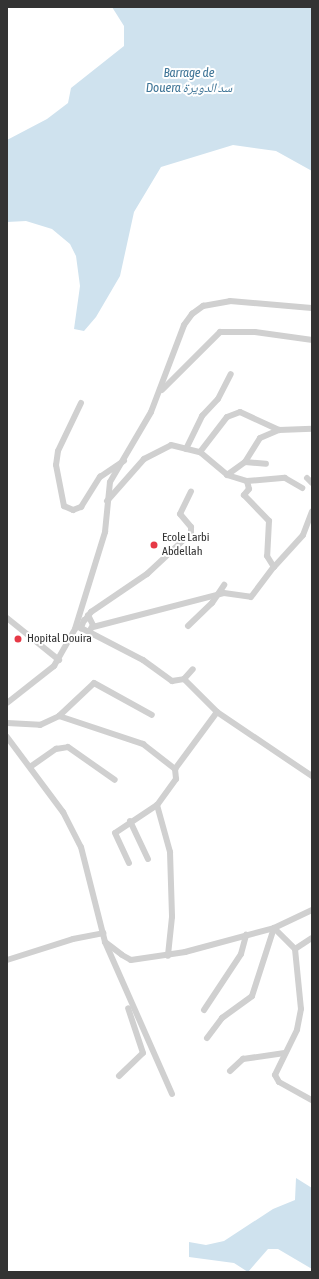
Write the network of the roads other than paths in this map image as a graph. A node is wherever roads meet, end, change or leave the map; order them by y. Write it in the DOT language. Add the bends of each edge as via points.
graph roads {
  1 [pos="312,308"];
  2 [pos="312,340"];
  3 [pos="231,374"];
  4 [pos="161,391"];
  5 [pos="81,403"];
  6 [pos="312,429"];
  7 [pos="279,430"];
  8 [pos="186,449"];
  9 [pos="200,452"];
  10 [pos="126,460"];
  11 [pos="245,462"];
  12 [pos="266,464"];
  13 [pos="227,476"];
  14 [pos="307,478"];
  15 [pos="247,481"];
  16 [pos="312,483"];
  17 [pos="302,488"];
  18 [pos="191,490"];
  19 [pos="106,501"];
  20 [pos="312,512"];
  21 [pos="274,567"];
  22 [pos="224,585"];
  23 [pos="217,595"];
  24 [pos="7,618"];
  25 [pos="85,618"];
  26 [pos="188,626"];
  27 [pos="78,629"];
  28 [pos="91,630"];
  29 [pos="59,660"];
  30 [pos="194,669"];
  31 [pos="179,674"];
  32 [pos="185,678"];
  33 [pos="7,704"];
  34 [pos="217,712"];
  35 [pos="59,716"];
  36 [pos="152,716"];
  37 [pos="7,723"];
  38 [pos="7,737"];
  39 [pos="30,767"];
  40 [pos="176,770"];
  41 [pos="312,776"];
  42 [pos="115,780"];
  43 [pos="157,805"];
  44 [pos="130,821"];
  45 [pos="148,859"];
  46 [pos="129,863"];
  47 [pos="312,910"];
  48 [pos="274,928"];
  49 [pos="103,933"];
  50 [pos="246,935"];
  51 [pos="312,938"];
  52 [pos="105,942"];
  53 [pos="295,949"];
  54 [pos="168,956"];
  55 [pos="7,958"];
  56 [pos="128,1002"];
  57 [pos="204,1010"];
  58 [pos="207,1038"];
  59 [pos="285,1053"];
  60 [pos="230,1071"];
  61 [pos="119,1076"];
  62 [pos="172,1094"];
  63 [pos="312,1100"];
  1 -- 4 [label="street" via="230,301 203,306 184,325"];
  2 -- 4 [label="street" via="255,332 220,332"];
  3 -- 8 [label="street" via="218,399 202,416"];
  4 -- 10 [label="street"];
  5 -- 10 [label="street" via="58,451 56,465 64,506 74,510 81,507 100,476"];
  6 -- 7 [label="street"];
  7 -- 9 [label="street" via="240,412 227,417"];
  7 -- 11 [label="street" via="260,438"];
  8 -- 9 [label="street"];
  8 -- 19 [label="street" via="171,445 144,459"];
  9 -- 13 [label="street"];
  10 -- 19 [label="street" via="110,482"];
  11 -- 12 [label="street"];
  11 -- 13 [label="street"];
  13 -- 15 [label="street"];
  14 -- 16 [label="street"];
  15 -- 17 [label="street" via="285,478"];
  15 -- 21 [label="street" via="249,489 244,495 269,521 267,556"];
  18 -- 25 [label="street" via="180,514 191,527 191,533 147,574"];
  19 -- 25 [label="street" via="105,532"];
  20 -- 21 [label="street" via="303,535"];
  21 -- 23 [label="street" via="251,597"];
  22 -- 23 [label="street"];
  23 -- 26 [label="street"];
  23 -- 28 [label="street"];
  24 -- 29 [label="street"];
  25 -- 27 [label="street"];
  25 -- 28 [label="street"];
  27 -- 28 [label="street"];
  27 -- 29 [label="street"];
  28 -- 32 [label="street" via="172,680"];
  29 -- 33 [label="street"];
  30 -- 32 [label="street"];
  31 -- 32 [label="street"];
  32 -- 34 [label="street"];
  34 -- 40 [label="street"];
  34 -- 41 [label="street"];
  35 -- 36 [label="street" via="94,683"];
  35 -- 37 [label="street" via="40,725"];
  35 -- 40 [label="street" via="143,744"];
  38 -- 39 [label="street"];
  39 -- 42 [label="street" via="56,749 68,746"];
  39 -- 49 [label="street" via="63,812 81,847"];
  40 -- 43 [label="street" via="176,779"];
  43 -- 44 [label="street"];
  43 -- 54 [label="street" via="170,852 172,917"];
  44 -- 45 [label="street"];
  44 -- 46 [label="street" via="114,836"];
  47 -- 48 [label="street"];
  48 -- 50 [label="street"];
  48 -- 53 [label="street"];
  48 -- 58 [label="street" via="252,996 222,1018"];
  49 -- 52 [label="street"];
  49 -- 55 [label="street"];
  50 -- 54 [label="street"];
  50 -- 57 [label="street" via="240,954"];
  51 -- 53 [label="street"];
  52 -- 54 [label="street" via="131,960"];
  52 -- 56 [label="street"];
  53 -- 59 [label="street" via="301,1009 297,1030"];
  56 -- 61 [label="street" via="143,1053"];
  56 -- 62 [label="street"];
  59 -- 60 [label="street" via="243,1059"];
  59 -- 63 [label="street" via="276,1069 279,1082"];
}
